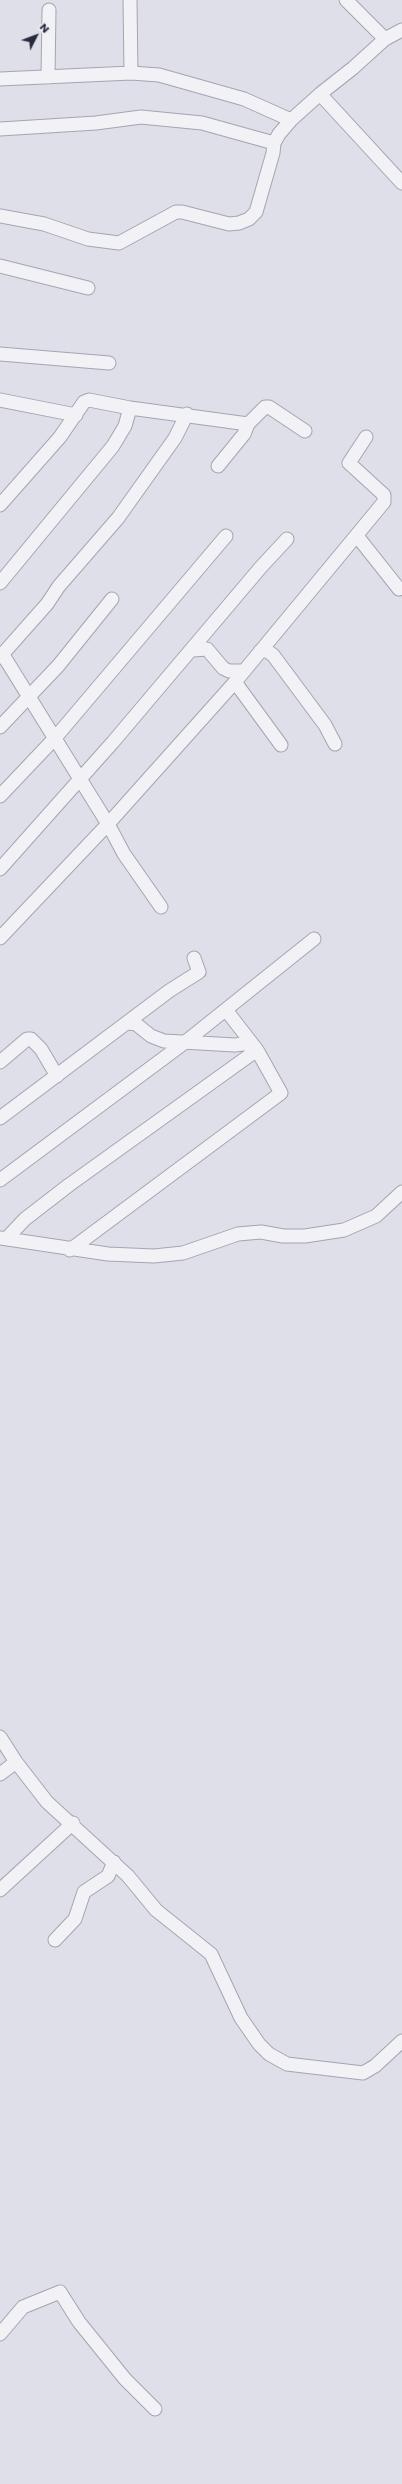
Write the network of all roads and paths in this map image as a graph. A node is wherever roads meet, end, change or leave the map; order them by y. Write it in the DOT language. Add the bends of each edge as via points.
graph roads {
  1 [pos="130,0"];
  2 [pos="346,0"];
  3 [pos="49,10"];
  4 [pos="402,30"];
  5 [pos="385,39"];
  6 [pos="131,73"];
  7 [pos="48,77"];
  8 [pos="0,79"];
  9 [pos="320,94"];
  10 [pos="291,120"];
  11 [pos="0,129"];
  12 [pos="274,143"];
  13 [pos="402,183"];
  14 [pos="0,216"];
  15 [pos="0,266"];
  16 [pos="88,288"];
  17 [pos="0,354"];
  18 [pos="110,363"];
  19 [pos="0,400"];
  20 [pos="130,408"];
  21 [pos="187,414"];
  22 [pos="76,415"];
  23 [pos="248,424"];
  24 [pos="305,431"];
  25 [pos="366,437"];
  26 [pos="218,466"];
  27 [pos="0,505"];
  28 [pos="226,536"];
  29 [pos="356,536"];
  30 [pos="287,539"];
  31 [pos="0,583"];
  32 [pos="399,589"];
  33 [pos="112,599"];
  34 [pos="193,650"];
  35 [pos="260,651"];
  36 [pos="1,656"];
  37 [pos="243,671"];
  38 [pos="235,682"];
  39 [pos="30,695"];
  40 [pos="0,727"];
  41 [pos="55,738"];
  42 [pos="335,744"];
  43 [pos="281,745"];
  44 [pos="80,780"];
  45 [pos="0,796"];
  46 [pos="108,824"];
  47 [pos="0,869"];
  48 [pos="162,907"];
  49 [pos="0,938"];
  50 [pos="314,940"];
  51 [pos="194,958"];
  52 [pos="226,1010"];
  53 [pos="129,1023"];
  54 [pos="184,1043"];
  55 [pos="220,1045"];
  56 [pos="254,1046"];
  57 [pos="0,1062"];
  58 [pos="238,1063"];
  59 [pos="57,1076"];
  60 [pos="0,1118"];
  61 [pos="0,1180"];
  62 [pos="402,1192"];
  63 [pos="3,1238"];
  64 [pos="70,1250"];
  65 [pos="0,1737"];
  66 [pos="16,1762"];
  67 [pos="0,1774"];
  68 [pos="73,1823"];
  69 [pos="114,1862"];
  70 [pos="0,1890"];
  71 [pos="55,1940"];
  72 [pos="402,2041"];
  73 [pos="0,2334"];
  74 [pos="155,2409"];
  1 -- 6 [label="street"];
  2 -- 5 [label="street"];
  3 -- 7 [label="street"];
  4 -- 5 [label="street"];
  5 -- 9 [label="street"];
  6 -- 7 [label="street"];
  6 -- 10 [label="street" via="159,75 244,99"];
  7 -- 8 [label="street"];
  9 -- 10 [label="street"];
  9 -- 13 [label="street"];
  10 -- 12 [label="street"];
  11 -- 12 [label="street" via="141,117 202,123"];
  12 -- 14 [label="street" via="256,212 240,223 229,224 176,212 123,241 112,243 88,239 44,224"];
  15 -- 16 [label="street"];
  17 -- 18 [label="street"];
  19 -- 22 [label="street"];
  20 -- 21 [label="street"];
  20 -- 22 [label="street" via="89,400 81,405"];
  20 -- 31 [label="street" via="125,426 113,446"];
  21 -- 23 [label="street"];
  21 -- 36 [label="street" via="175,438 118,518"];
  22 -- 27 [label="street"];
  23 -- 24 [label="street" via="261,408 269,407"];
  23 -- 26 [label="street" via="244,434"];
  25 -- 29 [label="street" via="349,463 384,495 385,500"];
  28 -- 41 [label="street"];
  29 -- 32 [label="street"];
  29 -- 35 [label="street"];
  30 -- 34 [label="street"];
  33 -- 39 [label="street" via="94,625"];
  34 -- 37 [label="street" via="207,649 223,668 229,671"];
  34 -- 44 [label="street"];
  35 -- 37 [label="street"];
  35 -- 42 [label="street" via="267,651 278,661 325,725"];
  36 -- 39 [label="street"];
  37 -- 38 [label="street"];
  38 -- 43 [label="street"];
  38 -- 46 [label="street"];
  39 -- 40 [label="street"];
  39 -- 41 [label="street"];
  41 -- 44 [label="street"];
  41 -- 45 [label="street"];
  44 -- 46 [label="street"];
  44 -- 47 [label="street"];
  46 -- 48 [label="street" via="124,854"];
  46 -- 49 [label="street"];
  50 -- 52 [label="street"];
  51 -- 53 [label="street" via="200,972 169,991"];
  52 -- 54 [label="street"];
  52 -- 56 [label="street"];
  53 -- 54 [label="street" via="136,1024 158,1040"];
  53 -- 59 [label="street"];
  54 -- 55 [label="street" via="210,1042"];
  54 -- 61 [label="street"];
  55 -- 56 [label="street"];
  55 -- 58 [label="street"];
  56 -- 58 [label="street"];
  56 -- 64 [label="street" via="281,1093"];
  57 -- 59 [label="street" via="27,1039 31,1039"];
  58 -- 63 [label="street" via="69,1184"];
  59 -- 60 [label="street"];
  62 -- 64 [label="street" via="376,1216 344,1230 305,1236 260,1232 238,1234 183,1253 154,1256"];
  63 -- 64 [label="street"];
  65 -- 66 [label="street"];
  66 -- 67 [label="street"];
  66 -- 68 [label="street" via="47,1802"];
  68 -- 69 [label="street"];
  68 -- 70 [label="street"];
  69 -- 71 [label="street" via="108,1876 84,1892 76,1919"];
  69 -- 72 [label="street" via="156,1910 211,1954 241,2018 259,2044 276,2059 292,2065 363,2073 375,2066"];
  73 -- 74 [label="street" via="24,2307 60,2292 79,2322 125,2380"];
}
